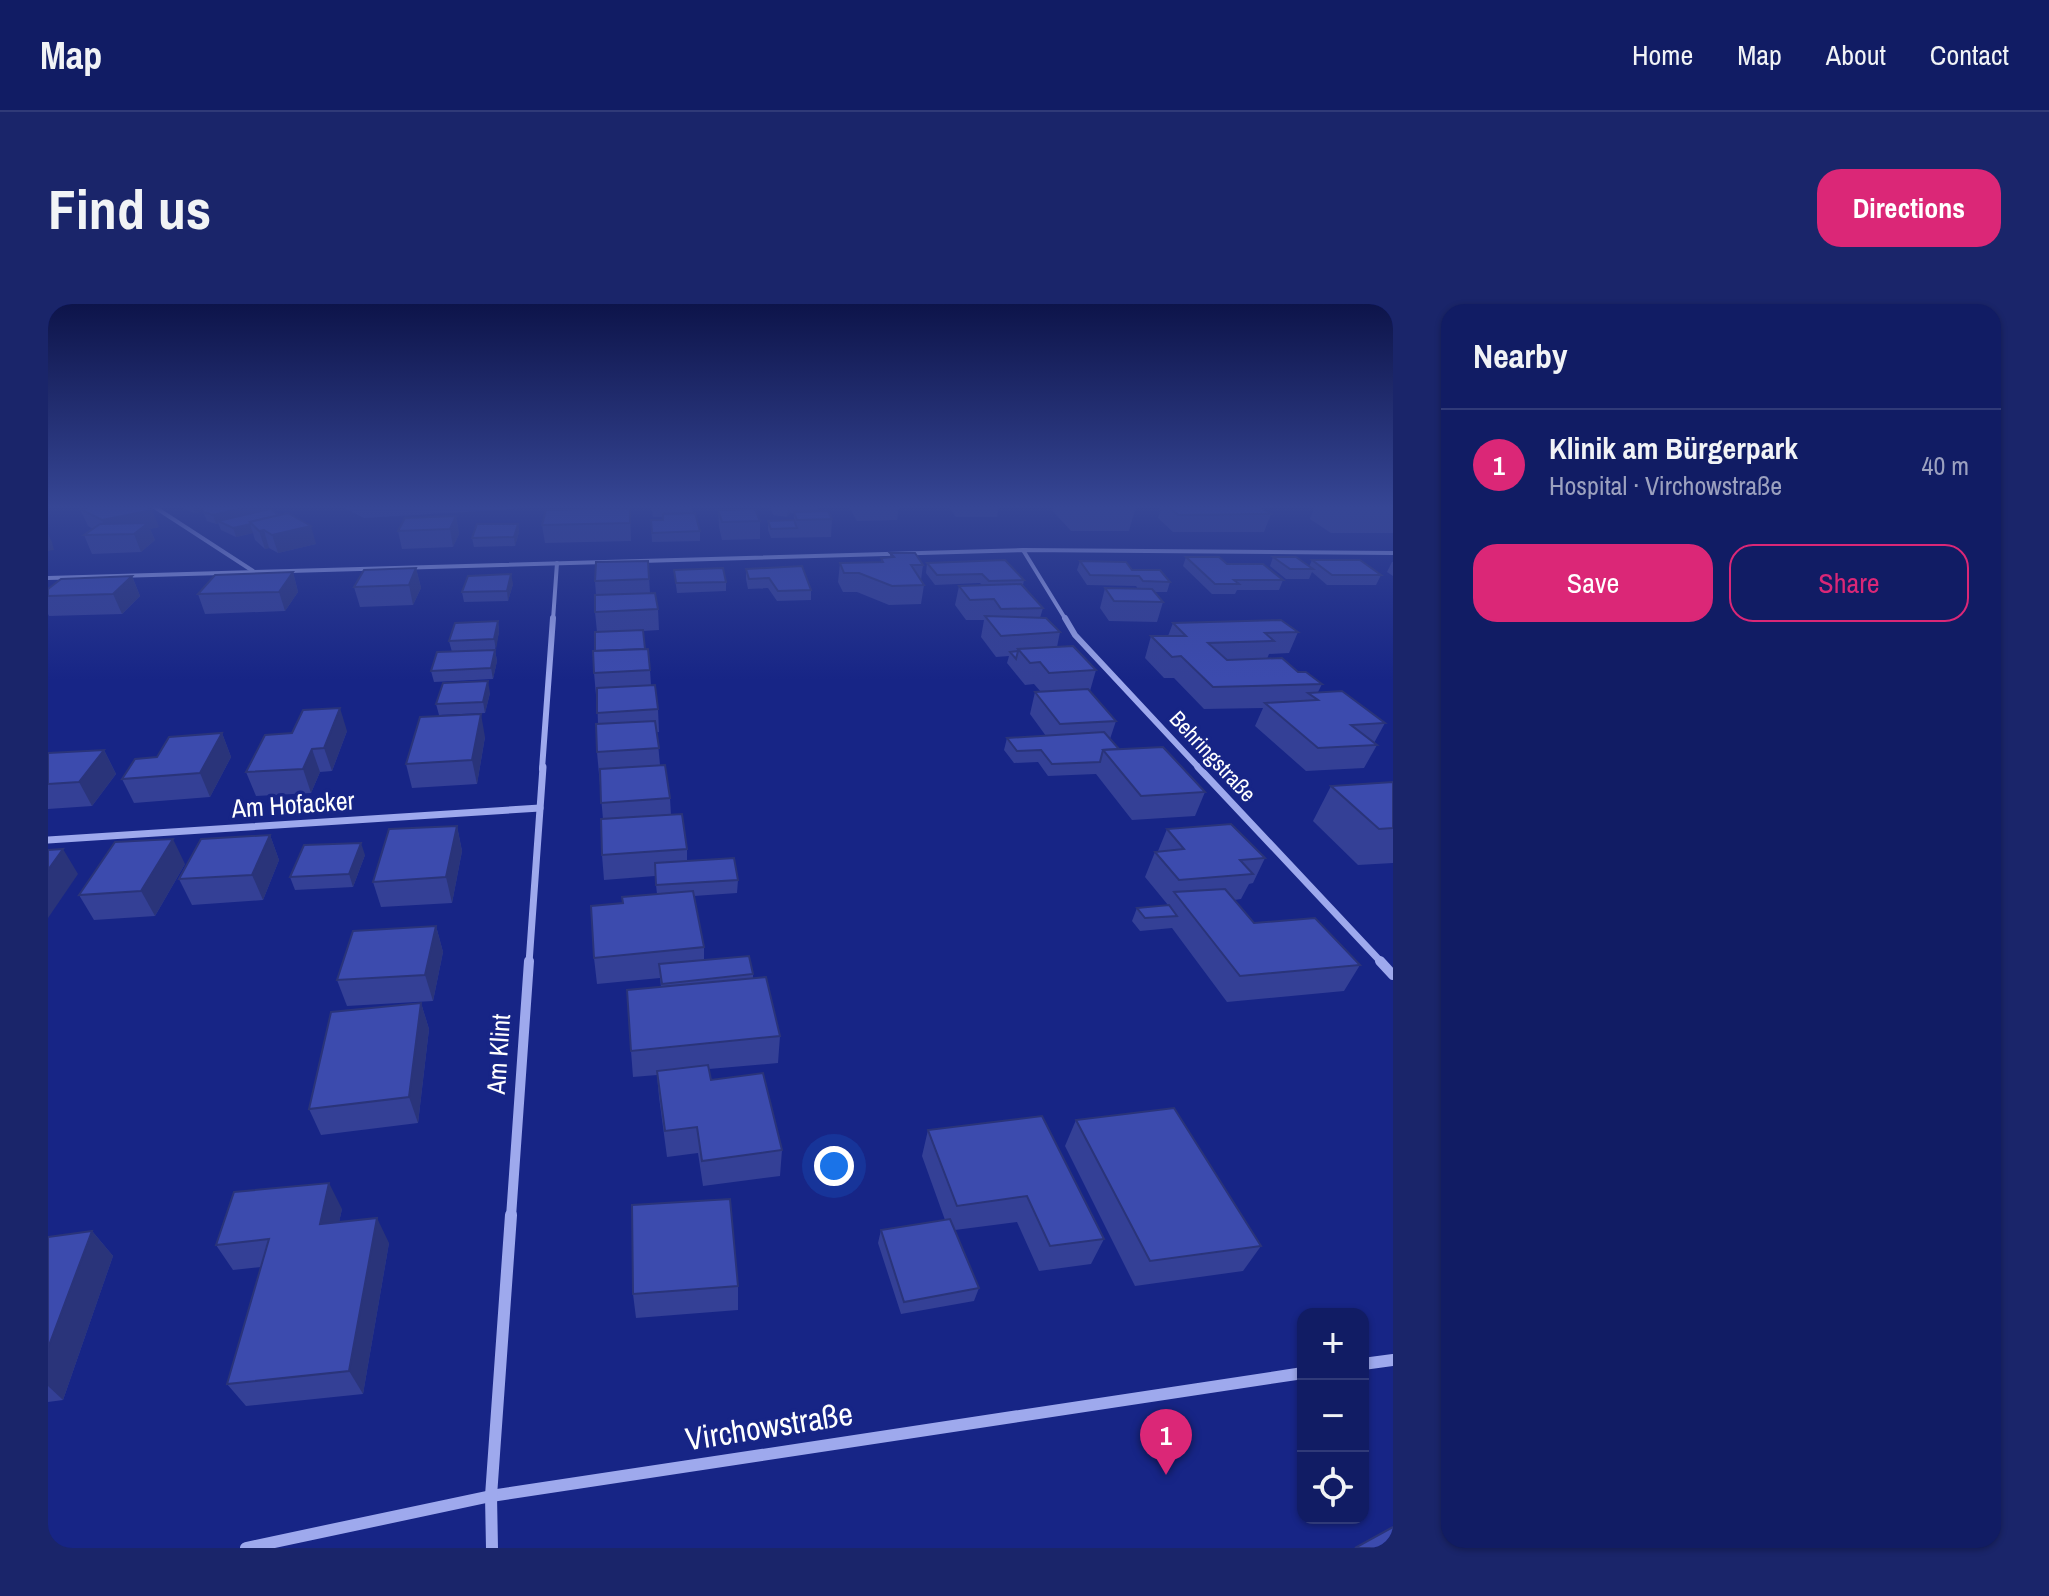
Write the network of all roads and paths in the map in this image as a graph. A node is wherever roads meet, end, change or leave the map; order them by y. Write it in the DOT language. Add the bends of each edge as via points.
graph roads {
  1 [pos="242,564"];
  2 [pos="517,564"];
  3 [pos="557,564"];
  4 [pos="1032,564"];
  5 [pos="253,571"];
  6 [pos="48,578"];
  7 [pos="540,808"];
  8 [pos="48,840"];
  9 [pos="1393,975"];
  10 [pos="1393,1360"];
  11 [pos="1369,1363"];
  12 [pos="1297,1374"];
  13 [pos="491,1496"];
  14 [pos="246,1548"];
  15 [pos="492,1548"];
  1 -- 5 [label="street"];
  2 -- 5 [label="street"];
  3 -- 7 [label="street, Am Klint"];
  4 -- 9 [label="street, Behringstraße" via="1075,635"];
  5 -- 6 [label="street"];
  7 -- 8 [label="street, Am Hofacker"];
  7 -- 13 [label="street, Am Klint"];
  10 -- 11 [label="street"];
  12 -- 13 [label="street, Virchowstraße"];
  13 -- 14 [label="street, Virchowstraße"];
  13 -- 15 [label="street, Am Klint"];
}
